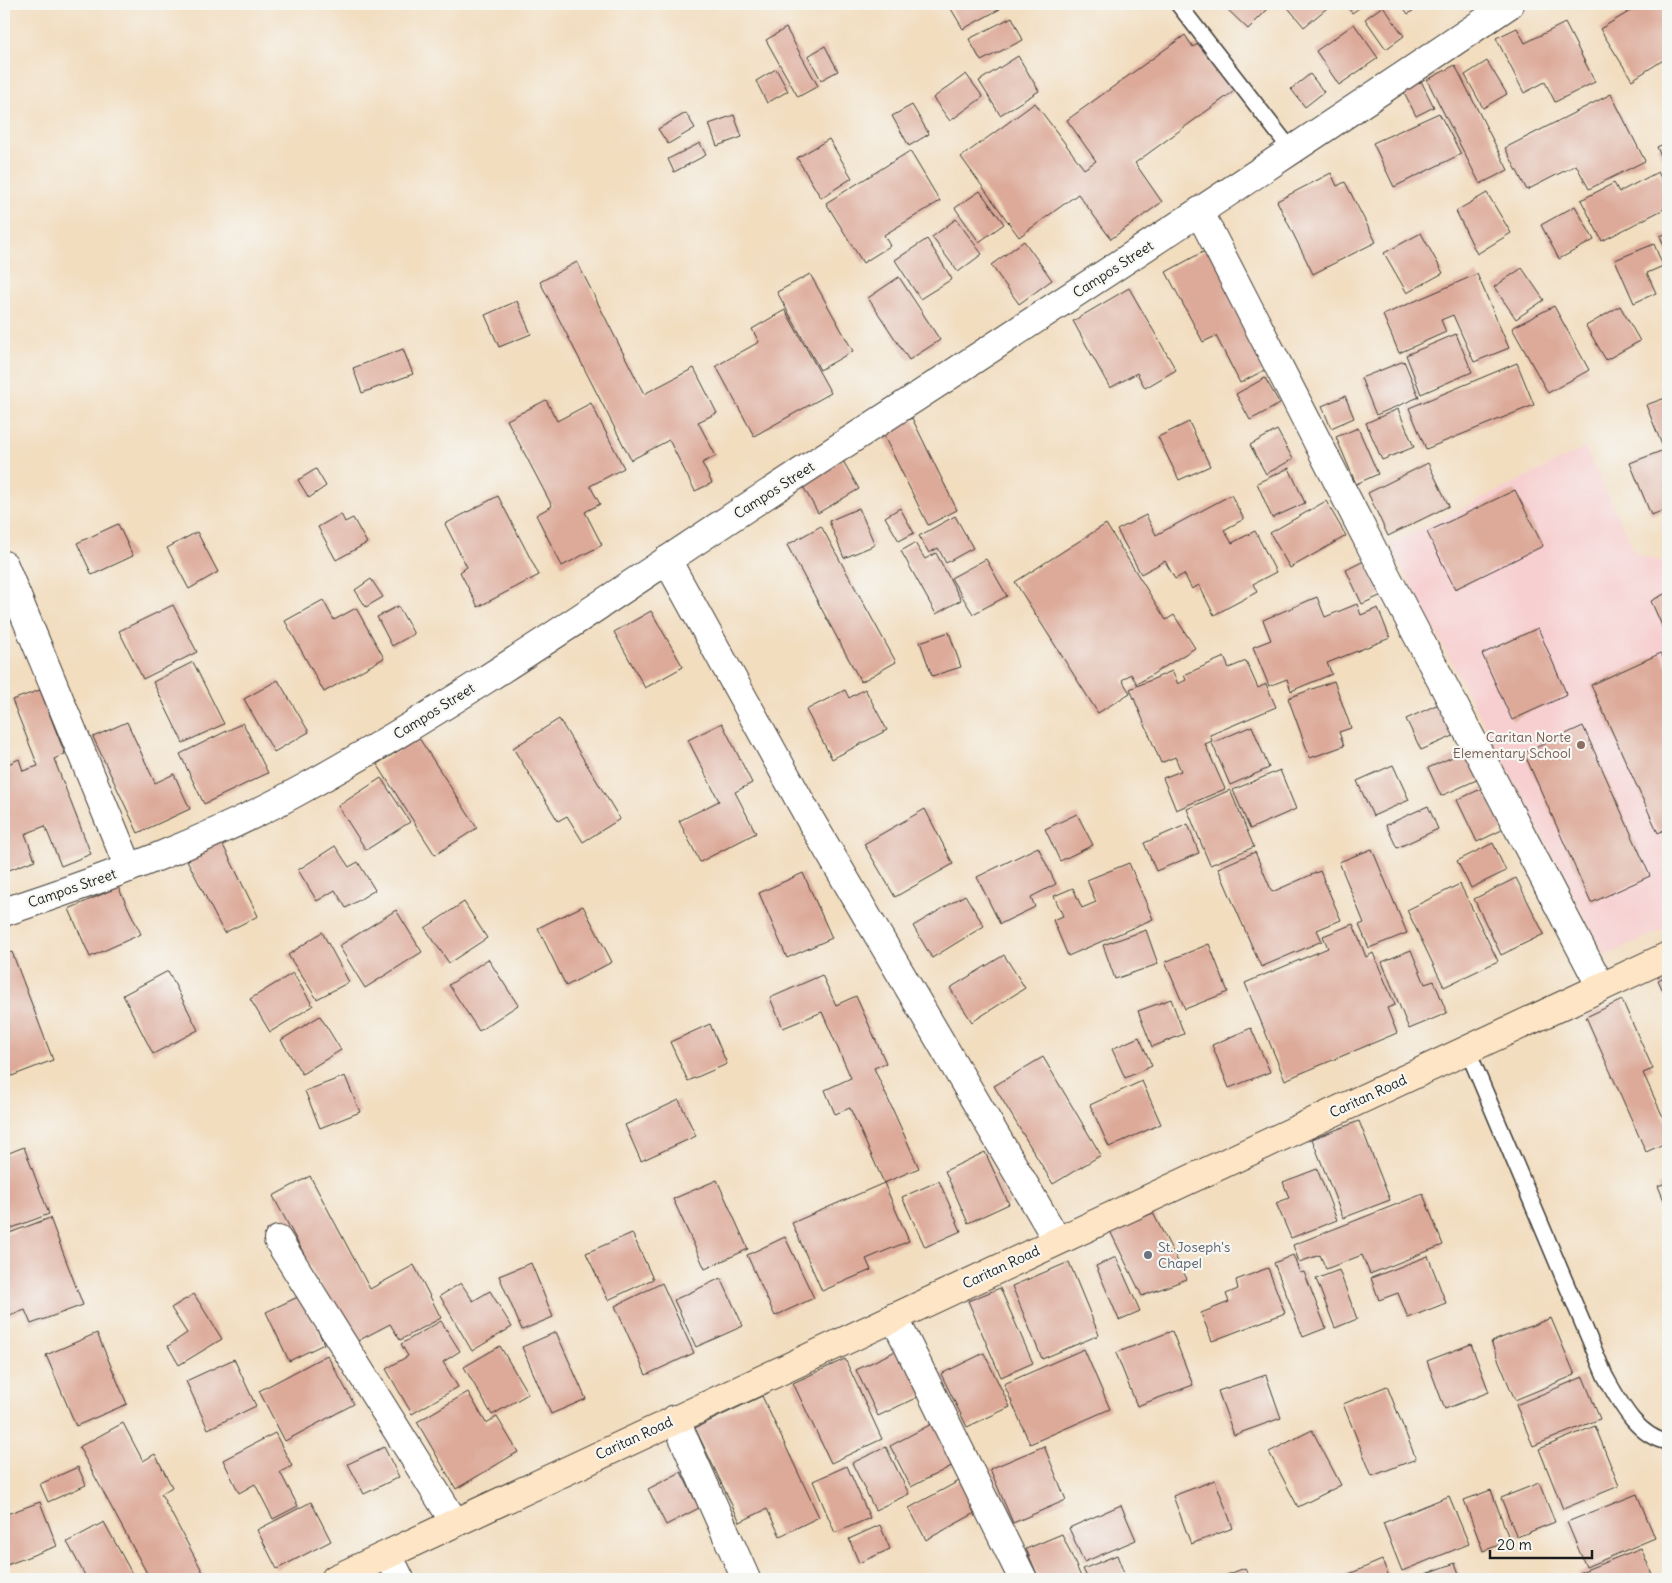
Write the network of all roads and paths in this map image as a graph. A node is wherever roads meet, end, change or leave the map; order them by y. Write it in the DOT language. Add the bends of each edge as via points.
graph roads {
  1 [pos="1178,4"];
  2 [pos="1510,4"];
  3 [pos="1292,151"];
  4 [pos="1200,212"];
  5 [pos="667,560"];
  6 [pos="4,565"];
  7 [pos="128,868"];
  8 [pos="4,912"];
  9 [pos="1668,956"];
  10 [pos="1601,987"];
  11 [pos="1467,1050"];
  12 [pos="278,1240"];
  13 [pos="1057,1240"];
  14 [pos="894,1317"];
  15 [pos="675,1419"];
  16 [pos="1668,1442"];
  17 [pos="455,1523"];
  18 [pos="388,1556"];
  19 [pos="335,1579"];
  20 [pos="400,1579"];
  21 [pos="746,1579"];
  22 [pos="1023,1579"];
  1 -- 3 [label="lane"];
  2 -- 3 [label="street, Campos Street"];
  3 -- 4 [label="street, Campos Street"];
  4 -- 5 [label="street, Campos Street"];
  4 -- 10 [label="street"];
  5 -- 7 [label="street, Campos Street" via="438,711 304,788 214,833"];
  5 -- 13 [label="street" via="811,822"];
  6 -- 7 [label="street"];
  7 -- 8 [label="street, Campos Street"];
  9 -- 10 [label="main road, Caritan Road"];
  10 -- 11 [label="main road, Caritan Road"];
  11 -- 13 [label="main road, Caritan Road"];
  11 -- 16 [label="lane" via="1605,1376 1640,1427"];
  12 -- 17 [label="street"];
  13 -- 14 [label="main road, Caritan Road"];
  14 -- 15 [label="main road, Caritan Road"];
  14 -- 22 [label="street"];
  15 -- 17 [label="main road, Caritan Road"];
  15 -- 21 [label="street"];
  17 -- 18 [label="main road, Caritan Road"];
  18 -- 19 [label="main road, Caritan Road"];
  18 -- 20 [label="street"];
}
